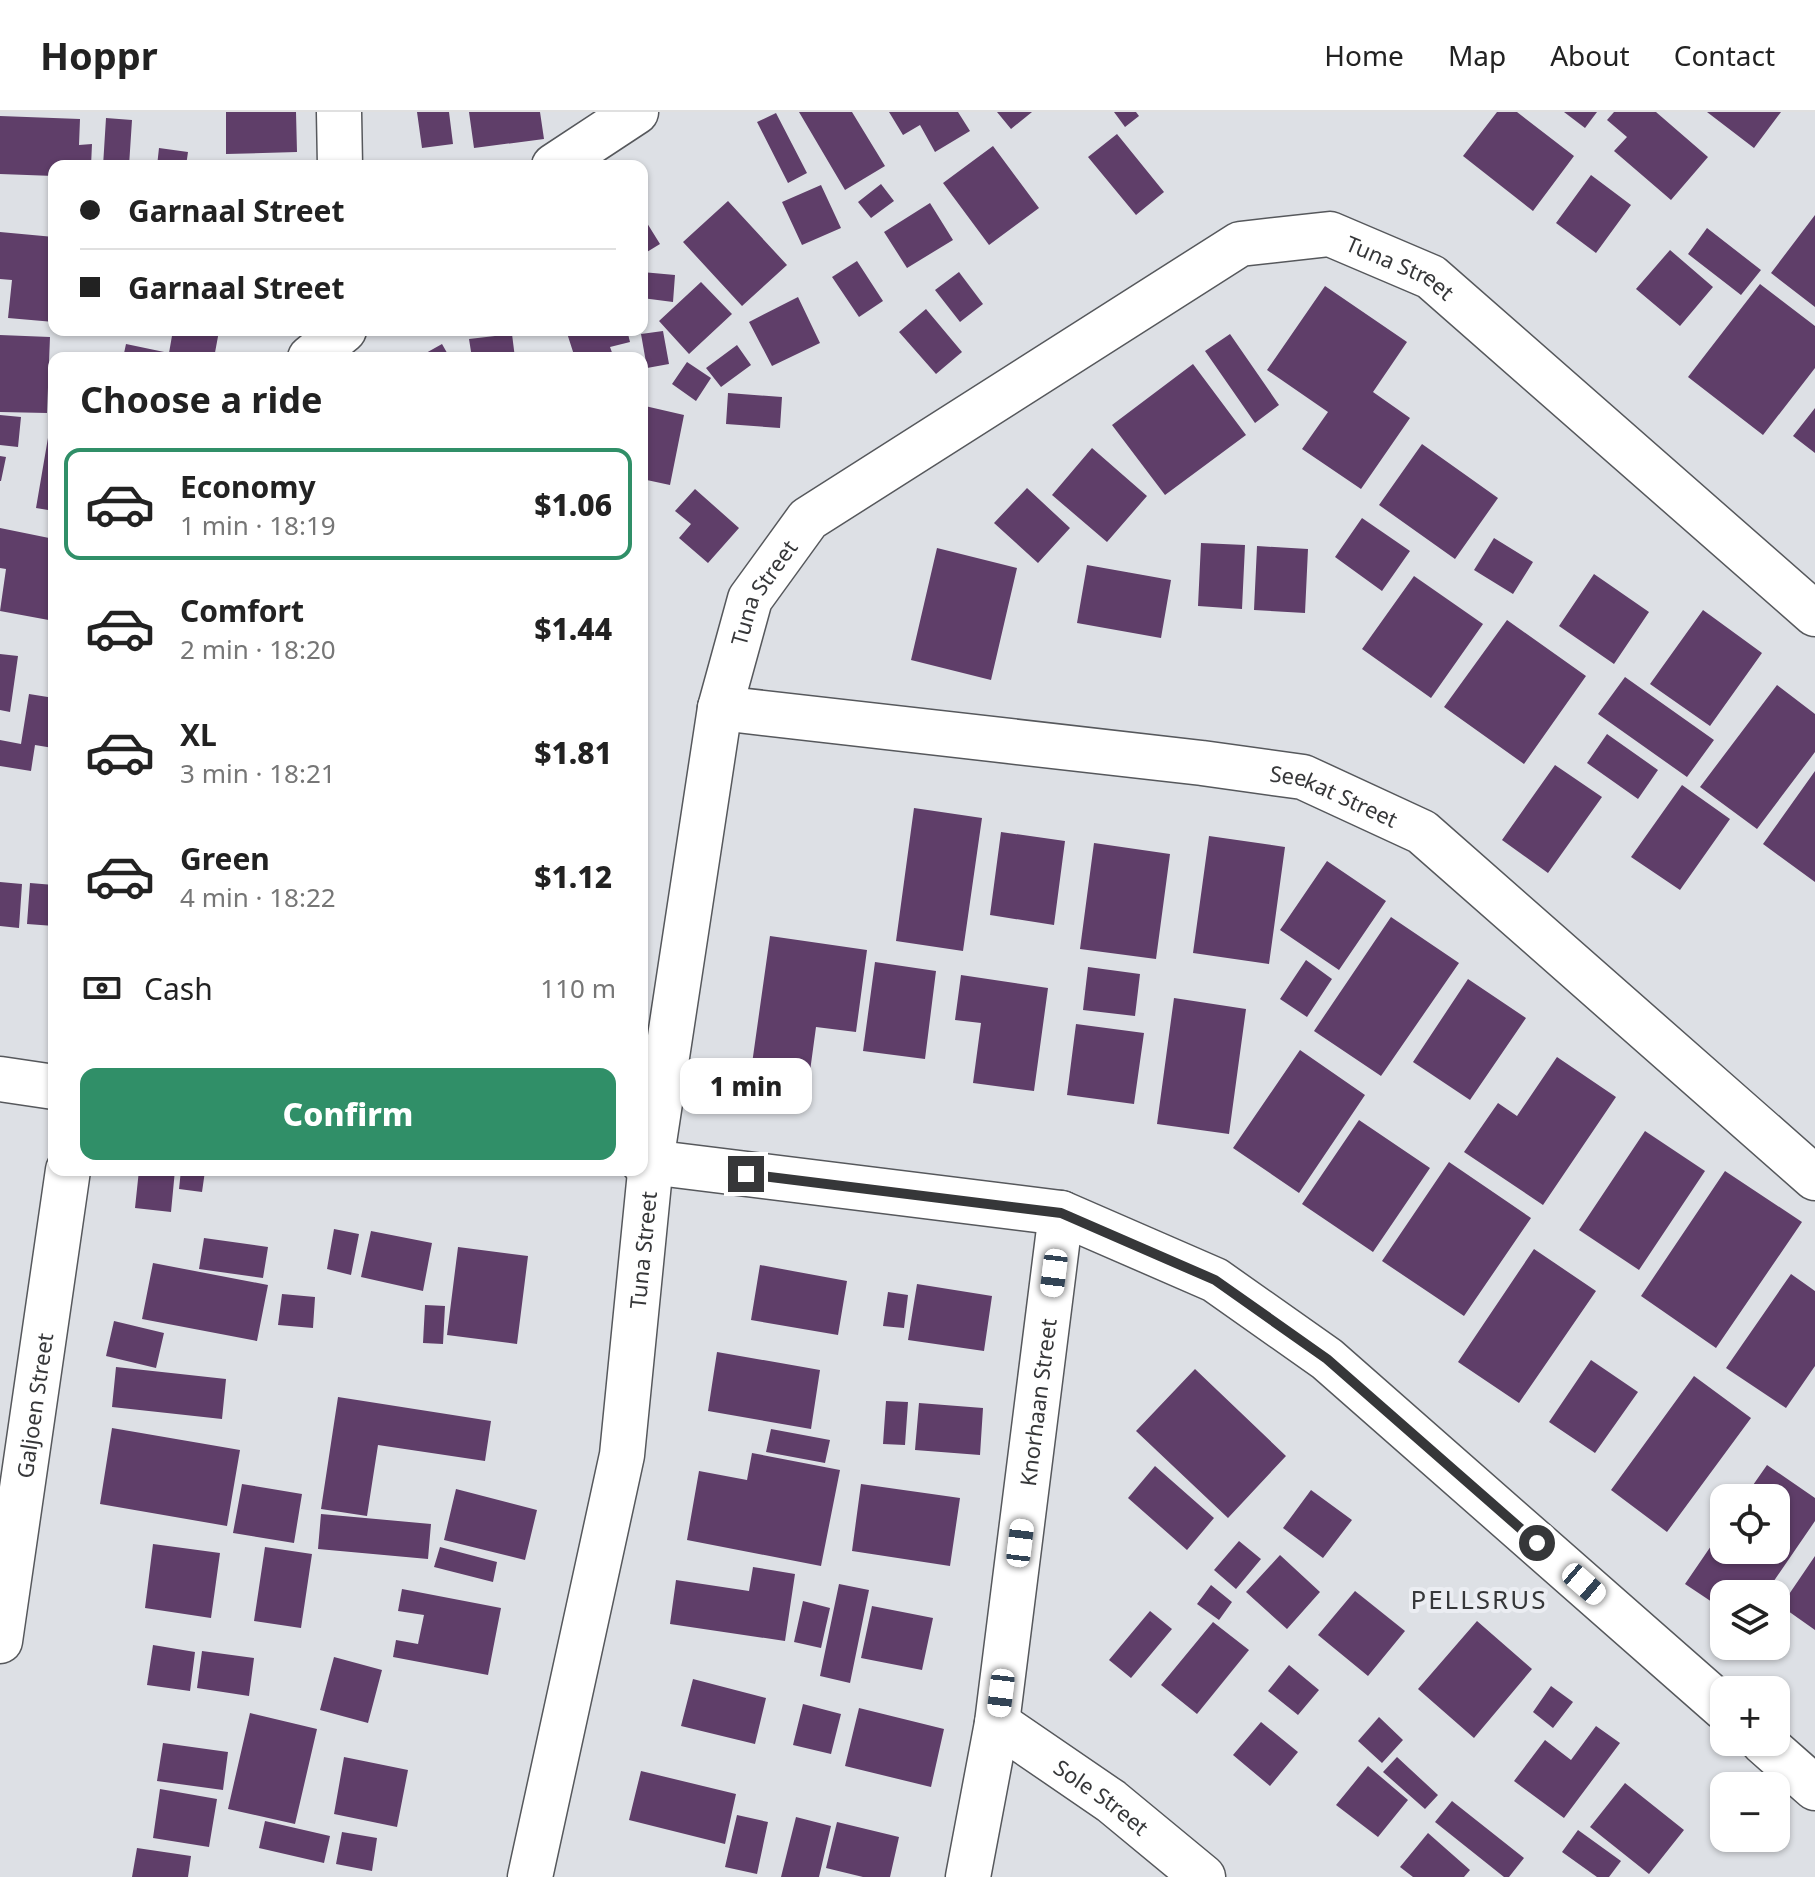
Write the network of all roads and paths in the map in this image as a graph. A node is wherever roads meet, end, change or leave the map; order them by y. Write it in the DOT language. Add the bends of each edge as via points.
graph roads {
  1 [pos="339,112"];
  2 [pos="636,112"];
  3 [pos="340,160"];
  4 [pos="563,160"];
  5 [pos="337,336"];
  6 [pos="317,352"];
  7 [pos="1815,614"];
  8 [pos="720,708"];
  9 [pos="0,1079"];
  10 [pos="48,1086"];
  11 [pos="648,1156"];
  12 [pos="648,1162"];
  13 [pos="67,1176"];
  14 [pos="646,1176"];
  15 [pos="1815,1178"];
  16 [pos="1061,1213"];
  17 [pos="0,1641"];
  18 [pos="1710,1696"];
  19 [pos="997,1723"];
  20 [pos="1779,1756"];
  21 [pos="1815,1788"];
  22 [pos="530,1877"];
  23 [pos="968,1877"];
  24 [pos="1203,1877"];
  1 -- 3 [label="street"];
  2 -- 4 [label="street"];
  5 -- 6 [label="street"];
  7 -- 8 [label="street, Tuna Street" via="1431,277 1330,234 1240,244 808,519 750,599"];
  8 -- 11 [label="street, Tuna Street"];
  8 -- 15 [label="street, Seekat Street" via="1303,777 1422,832"];
  9 -- 10 [label="street"];
  12 -- 16 [label="street"];
  13 -- 17 [label="street, Galjoen Street"];
  14 -- 22 [label="street, Tuna Street" via="622,1455"];
  16 -- 18 [label="street" via="1215,1280 1327,1359"];
  16 -- 19 [label="street, Knorhaan Street"];
  19 -- 23 [label="street, Knorhaan Street"];
  19 -- 24 [label="street, Sole Street" via="1111,1801"];
  20 -- 21 [label="street"];
}
